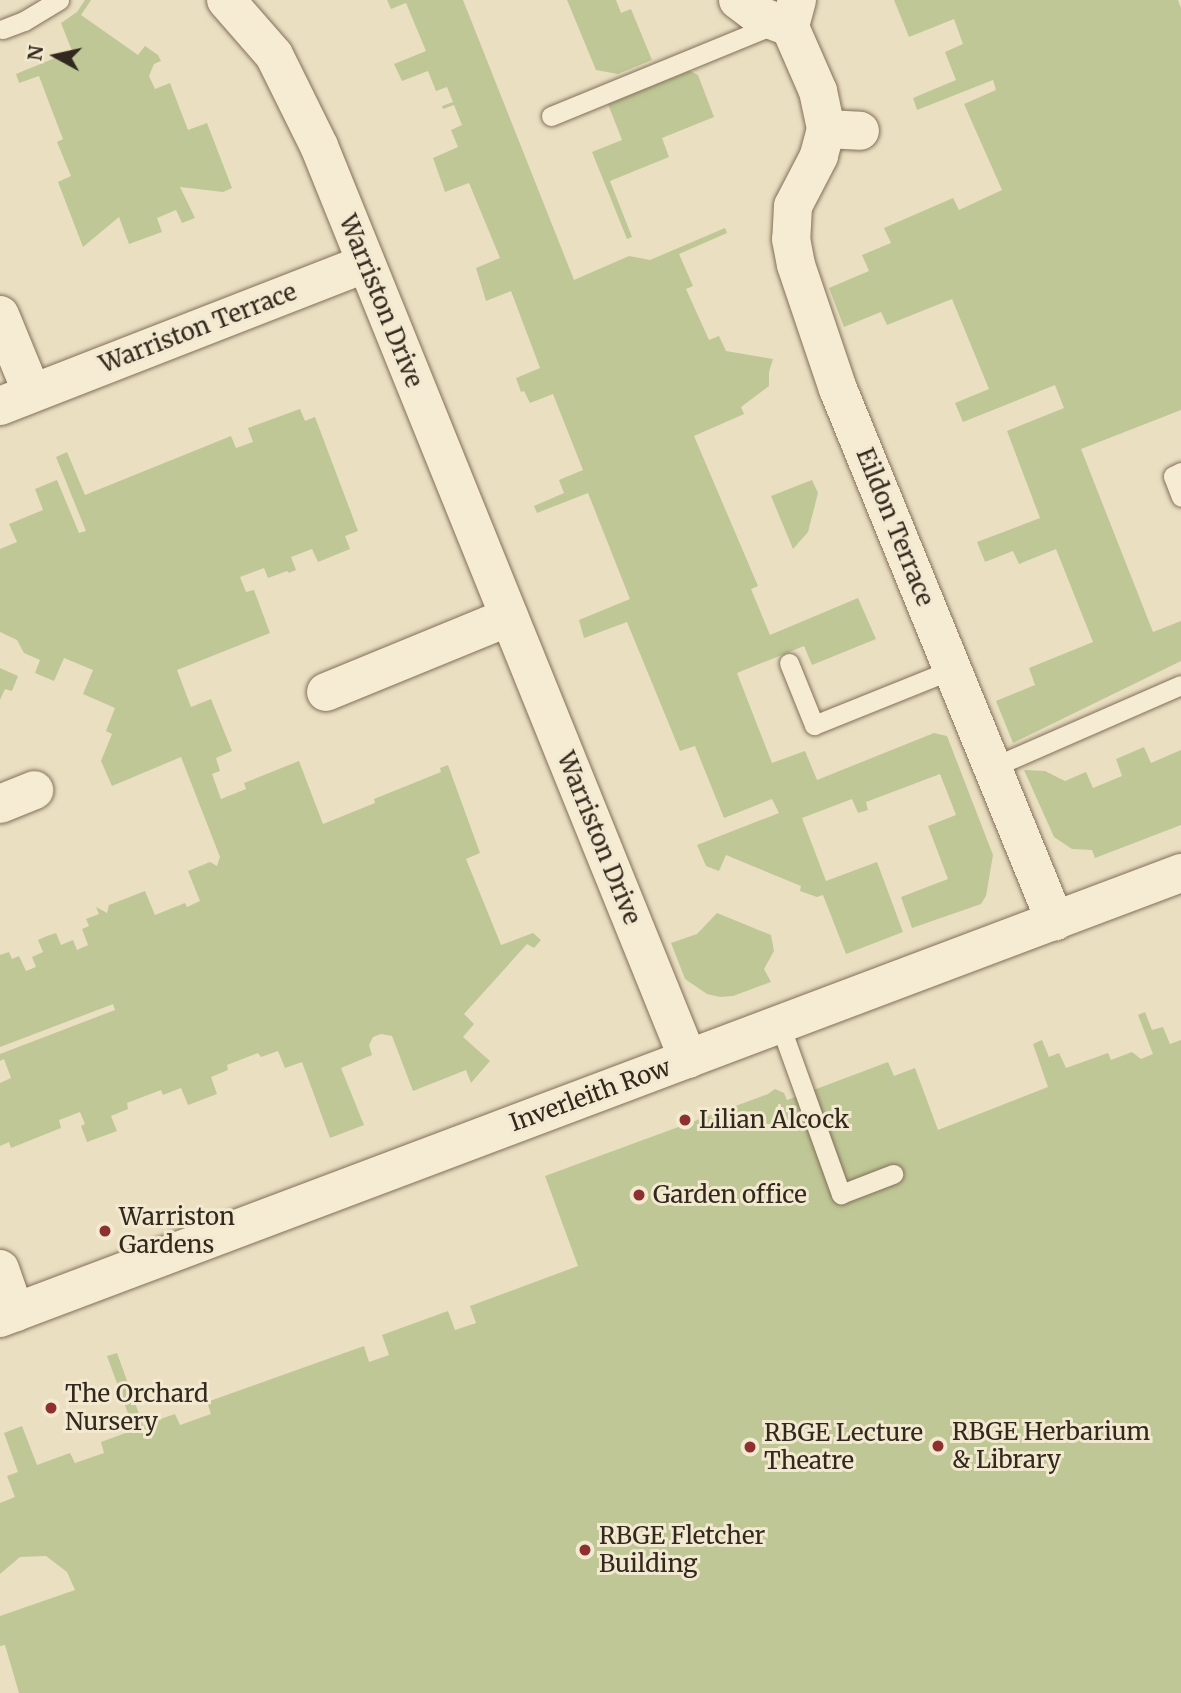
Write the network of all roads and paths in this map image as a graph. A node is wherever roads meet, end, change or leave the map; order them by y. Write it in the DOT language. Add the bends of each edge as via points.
graph roads {
  1 [pos="59,0"];
  2 [pos="226,0"];
  3 [pos="738,0"];
  4 [pos="788,17"];
  5 [pos="3,29"];
  6 [pos="551,116"];
  7 [pos="365,264"];
  8 [pos="0,315"];
  9 [pos="16,399"];
  10 [pos="1181,472"];
  11 [pos="1181,497"];
  12 [pos="509,617"];
  13 [pos="789,663"];
  14 [pos="951,670"];
  15 [pos="1181,685"];
  16 [pos="326,694"];
  17 [pos="991,768"];
  18 [pos="1181,873"];
  19 [pos="1055,921"];
  20 [pos="780,1025"];
  21 [pos="688,1059"];
  22 [pos="893,1174"];
  23 [pos="0,1269"];
  24 [pos="8,1315"];
  1 -- 5 [label="lane"];
  2 -- 7 [label="street, Warriston Drive" via="260,36 289,79"];
  3 -- 4 [label="street"];
  4 -- 6 [label="lane"];
  4 -- 14 [label="street, Eildon Terrace" via="818,91 843,130 819,156 793,206 791,239 796,265 838,389"];
  7 -- 9 [label="street, Warriston Terrace"];
  7 -- 12 [label="street, Warriston Drive"];
  8 -- 9 [label="street, Warriston Terrace"];
  10 -- 11 [label="lane" via="1173,476"];
  12 -- 16 [label="street"];
  12 -- 21 [label="street, Warriston Drive"];
  13 -- 14 [label="lane" via="814,725"];
  14 -- 17 [label="street, Eildon Terrace"];
  15 -- 17 [label="lane"];
  17 -- 19 [label="street, Eildon Terrace"];
  18 -- 19 [label="street, Inverleith Row"];
  19 -- 20 [label="street, Inverleith Row"];
  20 -- 21 [label="street, Inverleith Row"];
  20 -- 22 [label="lane" via="841,1194"];
  21 -- 24 [label="street, Inverleith Row"];
  23 -- 24 [label="street"];
}
